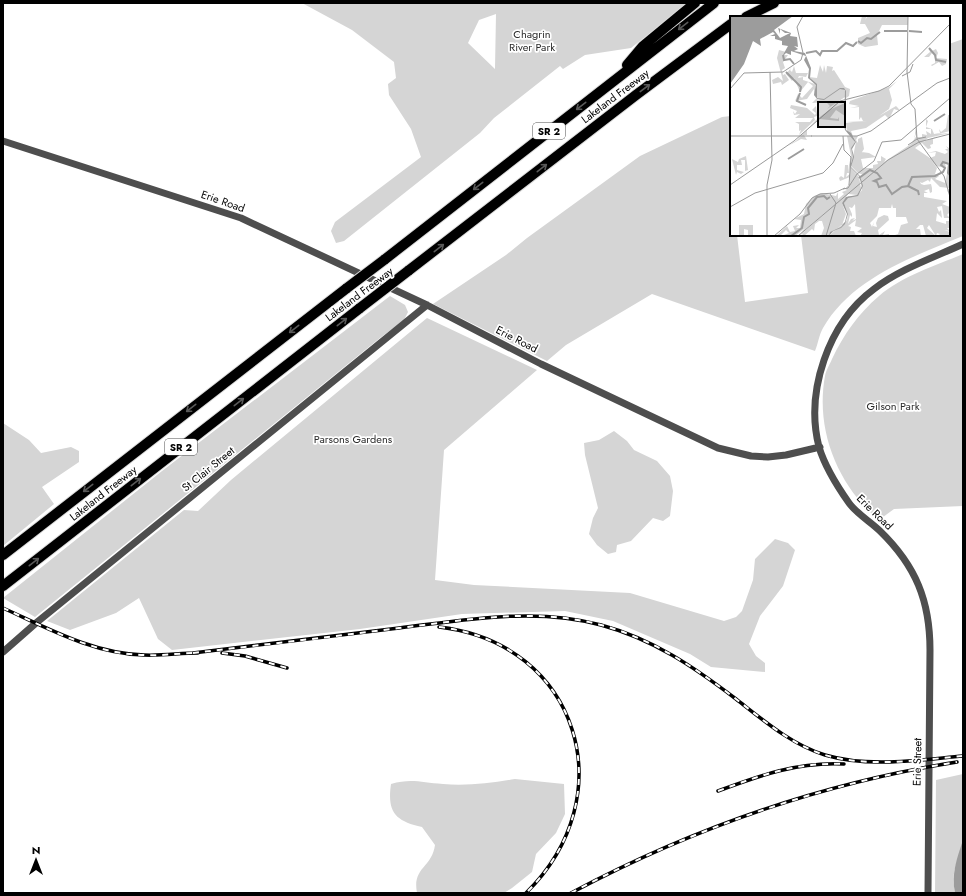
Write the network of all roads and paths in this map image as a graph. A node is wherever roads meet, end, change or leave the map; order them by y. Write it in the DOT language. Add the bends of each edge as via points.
graph roads {
  1 [pos="695,3"];
  2 [pos="714,3"];
  3 [pos="760,3"];
  4 [pos="774,3"];
  5 [pos="741,16"];
  6 [pos="748,16"];
  7 [pos="730,25"];
  8 [pos="612,82"];
  9 [pos="3,141"];
  10 [pos="963,244"];
  11 [pos="427,305"];
  12 [pos="820,448"];
  13 [pos="3,555"];
  14 [pos="3,586"];
  15 [pos="930,631"];
  16 [pos="3,652"];
  17 [pos="928,893"];
  1 -- 8 [label="highway" via="643,46"];
  2 -- 8 [label="highway, Lakeland Freeway / SR 2, one-way"];
  3 -- 5 [label="highway"];
  4 -- 6 [label="highway"];
  14 -- 7 [label="highway, Lakeland Freeway / SR 2, one-way, bridge"];
  8 -- 13 [label="highway, Lakeland Freeway / SR 2, one-way, bridge"];
  9 -- 11 [label="street, Erie Road" via="241,218"];
  10 -- 12 [label="street" via="896,274 873,289 852,309 824,359 816,405"];
  11 -- 12 [label="street, Erie Road" via="541,364 718,448 751,456 768,457"];
  11 -- 16 [label="street, St Clair Street"];
  12 -- 15 [label="street, Erie Road" via="830,474 850,504 895,547 910,568 925,602"];
  15 -- 17 [label="street, Erie Street"];
}
